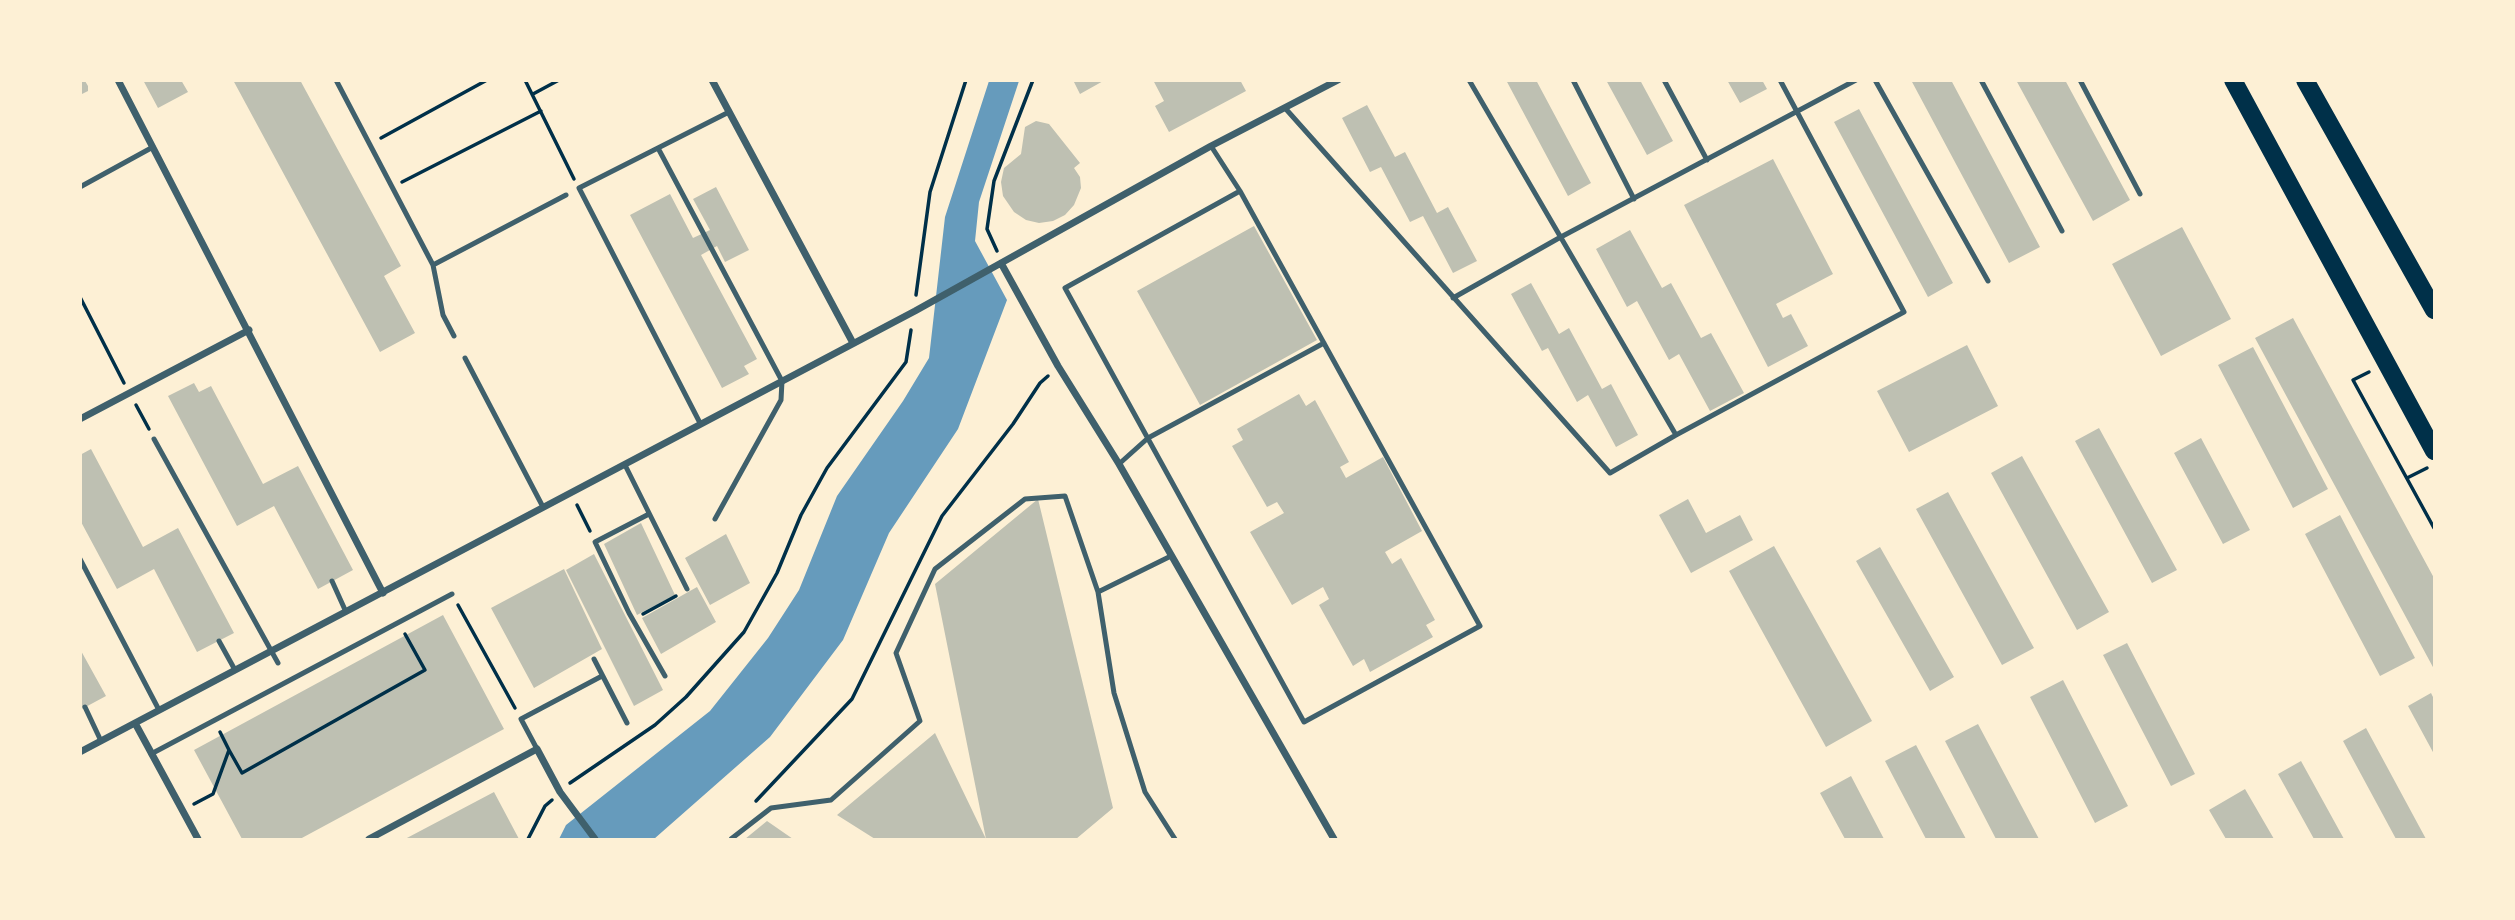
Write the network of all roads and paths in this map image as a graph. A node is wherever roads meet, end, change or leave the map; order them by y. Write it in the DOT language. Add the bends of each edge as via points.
graph roads {
  1 [pos="118,80"];
  2 [pos="335,80"];
  3 [pos="488,80"];
  4 [pos="525,80"];
  5 [pos="559,80"];
  6 [pos="712,80"];
  7 [pos="966,80"];
  8 [pos="1033,80"];
  9 [pos="1338,80"];
  10 [pos="1469,80"];
  11 [pos="1573,80"];
  12 [pos="1664,80"];
  13 [pos="1780,80"];
  14 [pos="1856,80"];
  15 [pos="1875,80"];
  16 [pos="1981,80"];
  17 [pos="2080,80"];
  18 [pos="2234,80"];
  19 [pos="2305,80"];
  20 [pos="533,94"];
  21 [pos="1285,108"];
  22 [pos="541,111"];
  23 [pos="729,111"];
  24 [pos="1797,112"];
  25 [pos="369,144"];
  26 [pos="1212,146"];
  27 [pos="153,147"];
  28 [pos="659,148"];
  29 [pos="1707,160"];
  30 [pos="80,187"];
  31 [pos="391,187"];
  32 [pos="579,188"];
  33 [pos="1240,191"];
  34 [pos="2140,194"];
  35 [pos="566,195"];
  36 [pos="1634,199"];
  37 [pos="2062,232"];
  38 [pos="1559,238"];
  39 [pos="1001,263"];
  40 [pos="433,265"];
  41 [pos="1988,281"];
  42 [pos="80,298"];
  43 [pos="1453,298"];
  44 [pos="2434,310"];
  45 [pos="915,312"];
  46 [pos="249,330"];
  47 [pos="454,336"];
  48 [pos="853,343"];
  49 [pos="1324,343"];
  50 [pos="465,358"];
  51 [pos="1058,366"];
  52 [pos="2353,380"];
  53 [pos="782,381"];
  54 [pos="129,393"];
  55 [pos="80,419"];
  56 [pos="700,423"];
  57 [pos="1676,435"];
  58 [pos="1148,438"];
  59 [pos="154,439"];
  60 [pos="2434,451"];
  61 [pos="2434,463"];
  62 [pos="1119,464"];
  63 [pos="625,465"];
  64 [pos="2407,478"];
  65 [pos="577,505"];
  66 [pos="543,507"];
  67 [pos="649,514"];
  68 [pos="715,519"];
  69 [pos="2434,528"];
  70 [pos="595,542"];
  71 [pos="1171,556"];
  72 [pos="80,559"];
  73 [pos="332,582"];
  74 [pos="687,589"];
  75 [pos="1098,592"];
  76 [pos="383,593"];
  77 [pos="452,594"];
  78 [pos="460,609"];
  79 [pos="346,612"];
  80 [pos="633,620"];
  81 [pos="406,635"];
  82 [pos="219,641"];
  83 [pos="272,651"];
  84 [pos="594,659"];
  85 [pos="278,663"];
  86 [pos="235,670"];
  87 [pos="602,676"];
  88 [pos="664,676"];
  89 [pos="85,707"];
  90 [pos="159,710"];
  91 [pos="521,719"];
  92 [pos="135,723"];
  93 [pos="626,723"];
  94 [pos="101,741"];
  95 [pos="537,749"];
  96 [pos="80,751"];
  97 [pos="151,754"];
  98 [pos="563,796"];
  99 [pos="748,809"];
  100 [pos="181,810"];
  101 [pos="1172,838"];
  102 [pos="198,839"];
  103 [pos="369,839"];
  104 [pos="528,839"];
  105 [pos="595,839"];
  106 [pos="731,839"];
  107 [pos="1334,839"];
  1 -- 27 [label="street"];
  2 -- 25 [label="lane"];
  3 -- 25 [label="path"];
  4 -- 20 [label="path"];
  5 -- 20 [label="path"];
  6 -- 23 [label="street"];
  7 -- 45 [label="path" via="930,192"];
  8 -- 39 [label="path" via="994,181 987,229"];
  9 -- 21 [label="street"];
  10 -- 38 [label="lane"];
  11 -- 36 [label="lane"];
  12 -- 29 [label="lane"];
  13 -- 24 [label="lane"];
  14 -- 24 [label="lane"];
  15 -- 41 [label="lane"];
  16 -- 37 [label="lane"];
  17 -- 34 [label="lane"];
  18 -- 60 [label="highway"];
  19 -- 44 [label="highway"];
  20 -- 22 [label="path"];
  21 -- 26 [label="street"];
  21 -- 43 [label="lane"];
  22 -- 31 [label="path"];
  22 -- 32 [label="path"];
  23 -- 28 [label="lane"];
  23 -- 48 [label="street"];
  24 -- 29 [label="lane"];
  24 -- 57 [label="lane" via="1904,312"];
  25 -- 31 [label="lane"];
  26 -- 33 [label="lane"];
  26 -- 39 [label="street"];
  27 -- 30 [label="lane"];
  27 -- 46 [label="street"];
  28 -- 32 [label="lane"];
  28 -- 53 [label="lane"];
  29 -- 36 [label="lane"];
  31 -- 40 [label="lane"];
  32 -- 56 [label="lane"];
  33 -- 49 [label="lane"];
  33 -- 58 [label="lane" via="1065,288"];
  35 -- 40 [label="lane"];
  36 -- 38 [label="lane"];
  38 -- 43 [label="lane"];
  38 -- 57 [label="lane"];
  39 -- 45 [label="street"];
  39 -- 51 [label="street"];
  40 -- 47 [label="lane" via="443,315"];
  42 -- 54 [label="path"];
  43 -- 57 [label="lane" via="1610,473"];
  45 -- 48 [label="street"];
  45 -- 98 [label="path" via="906,362 827,468 744,632 686,697 578,776"];
  46 -- 54 [label="street"];
  46 -- 76 [label="street"];
  48 -- 53 [label="street"];
  49 -- 58 [label="lane"];
  49 -- 58 [label="lane" via="1480,626 1304,722"];
  50 -- 66 [label="lane"];
  51 -- 62 [label="street"];
  51 -- 99 [label="path" via="1040,383 942,516 852,699"];
  52 -- 64 [label="path"];
  53 -- 56 [label="street"];
  53 -- 68 [label="lane" via="781,400"];
  54 -- 55 [label="street"];
  54 -- 59 [label="path"];
  56 -- 63 [label="street"];
  58 -- 62 [label="lane"];
  59 -- 83 [label="lane"];
  61 -- 64 [label="path"];
  62 -- 71 [label="street"];
  63 -- 66 [label="street"];
  63 -- 67 [label="lane"];
  64 -- 69 [label="path"];
  65 -- 70 [label="path"];
  66 -- 76 [label="street"];
  67 -- 70 [label="lane"];
  67 -- 74 [label="lane"];
  70 -- 80 [label="lane"];
  71 -- 75 [label="lane"];
  71 -- 107 [label="street"];
  72 -- 90 [label="lane"];
  73 -- 79 [label="lane"];
  74 -- 80 [label="path"];
  75 -- 101 [label="lane" via="1114,693 1145,792"];
  75 -- 106 [label="lane" via="1065,496 1025,499 935,569 896,653 920,721 831,800 771,808"];
  76 -- 79 [label="street"];
  77 -- 97 [label="lane"];
  78 -- 91 [label="path"];
  79 -- 83 [label="street"];
  80 -- 88 [label="lane"];
  81 -- 100 [label="path" via="425,670 242,773 229,750 213,794"];
  82 -- 86 [label="lane"];
  83 -- 85 [label="lane"];
  83 -- 86 [label="street"];
  84 -- 87 [label="lane"];
  86 -- 90 [label="street"];
  87 -- 91 [label="lane"];
  87 -- 93 [label="lane"];
  89 -- 94 [label="lane"];
  90 -- 92 [label="street"];
  91 -- 95 [label="lane"];
  92 -- 94 [label="street"];
  92 -- 97 [label="street"];
  94 -- 96 [label="street"];
  95 -- 98 [label="street"];
  95 -- 103 [label="street"];
  97 -- 100 [label="street"];
  98 -- 104 [label="path" via="545,806"];
  98 -- 105 [label="street"];
  100 -- 102 [label="street"];
}
